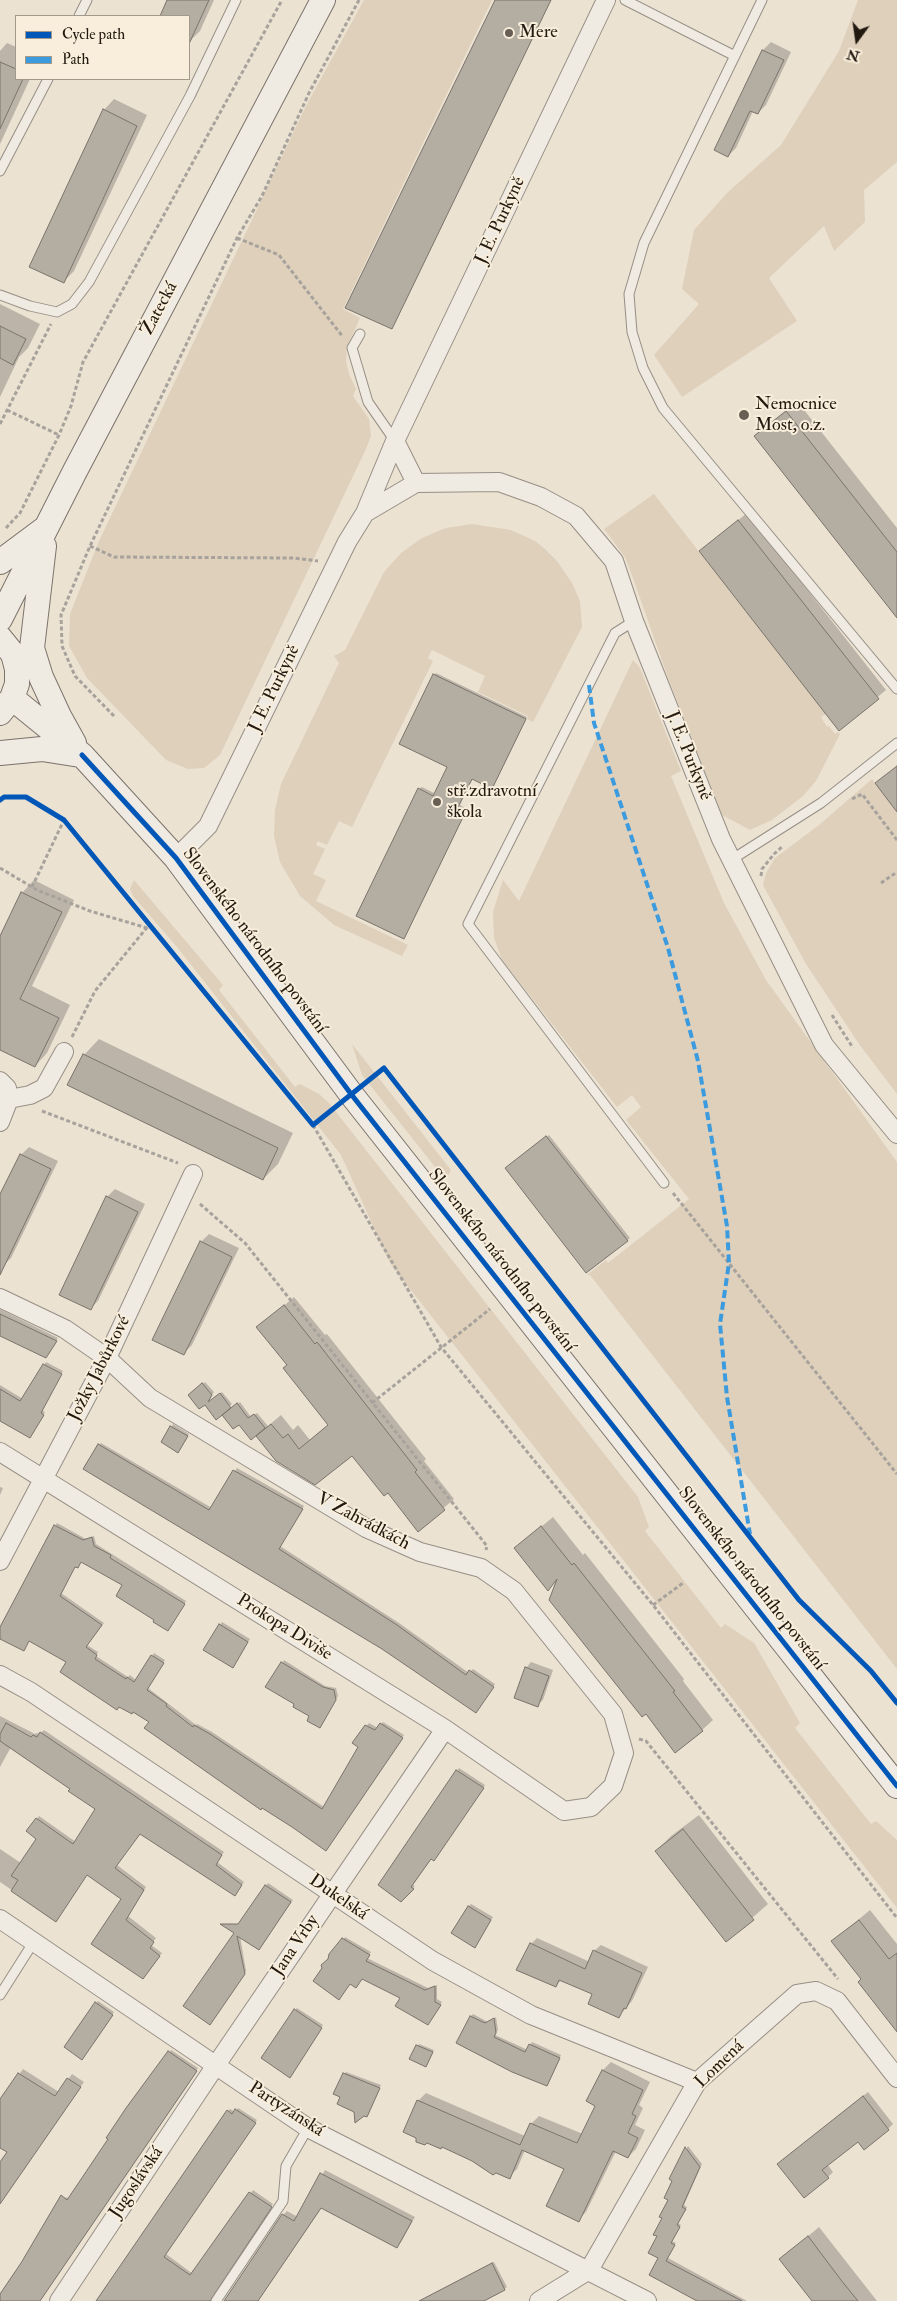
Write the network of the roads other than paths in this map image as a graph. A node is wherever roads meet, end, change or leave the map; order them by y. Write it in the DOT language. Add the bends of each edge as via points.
graph roads {
  1 [pos="88,0"];
  2 [pos="236,0"];
  3 [pos="323,0"];
  4 [pos="606,0"];
  5 [pos="625,0"];
  6 [pos="762,0"];
  7 [pos="80,15"];
  8 [pos="735,56"];
  9 [pos="47,80"];
  10 [pos="0,171"];
  11 [pos="0,295"];
  12 [pos="360,334"];
  13 [pos="395,441"];
  14 [pos="416,483"];
  15 [pos="364,513"];
  16 [pos="47,527"];
  17 [pos="0,562"];
  18 [pos="0,619"];
  19 [pos="634,621"];
  20 [pos="0,638"];
  21 [pos="897,689"];
  22 [pos="6,706"];
  23 [pos="897,743"];
  24 [pos="0,753"];
  25 [pos="82,755"];
  26 [pos="176,858"];
  27 [pos="731,860"];
  28 [pos="64,1052"];
  29 [pos="0,1081"];
  30 [pos="9,1099"];
  31 [pos="0,1122"];
  32 [pos="897,1134"];
  33 [pos="193,1174"];
  34 [pos="664,1183"];
  35 [pos="0,1298"];
  36 [pos="108,1358"];
  37 [pos="0,1452"];
  38 [pos="44,1477"];
  39 [pos="0,1561"];
  40 [pos="0,1675"];
  41 [pos="444,1729"];
  42 [pos="897,1786"];
  43 [pos="564,1811"];
  44 [pos="332,1894"];
  45 [pos="0,1920"];
  46 [pos="33,1943"];
  47 [pos="0,1995"];
  48 [pos="216,2065"];
  49 [pos="897,2078"];
  50 [pos="697,2082"];
  51 [pos="308,2128"];
  52 [pos="589,2270"];
  53 [pos="59,2301"];
  54 [pos="216,2301"];
  55 [pos="539,2301"];
  56 [pos="648,2301"];
  1 -- 7 [label="lane"];
  2 -- 11 [label="lane" via="190,96 89,282 72,304 57,312"];
  3 -- 16 [label="street, Žatecká"];
  4 -- 13 [label="street, J. E. Purkyně"];
  5 -- 8 [label="lane"];
  6 -- 8 [label="lane"];
  8 -- 21 [label="lane" via="644,243 629,294 632,332 643,368 663,408"];
  9 -- 10 [label="lane"];
  12 -- 13 [label="lane" via="352,348 368,402"];
  13 -- 14 [label="street"];
  13 -- 15 [label="street, J. E. Purkyně"];
  14 -- 15 [label="street, J. E. Purkyně"];
  14 -- 19 [label="street, J. E. Purkyně" via="500,482 541,497 576,516 614,561"];
  15 -- 26 [label="street, J. E. Purkyně" via="336,563 208,826"];
  16 -- 17 [label="street"];
  16 -- 18 [label="street, Žatecká"];
  16 -- 25 [label="street" via="32,648 59,716"];
  19 -- 27 [label="street, J. E. Purkyně"];
  19 -- 34 [label="lane" via="615,633 468,924"];
  20 -- 22 [label="street" via="13,654 17,669 17,684"];
  22 -- 25 [label="street, Slovenského národního povstání"];
  23 -- 27 [label="lane" via="821,803"];
  24 -- 25 [label="street" via="42,749"];
  25 -- 26 [label="street, Slovenského národního povstání"];
  26 -- 42 [label="street, Slovenského národního povstání" via="351,1094"];
  27 -- 32 [label="street, J. E. Purkyně" via="824,1045"];
  28 -- 30 [label="street" via="44,1088"];
  29 -- 30 [label="street" via="7,1088"];
  30 -- 31 [label="street"];
  33 -- 36 [label="street, Jožky Jabůrkové"];
  35 -- 36 [label="street, V Zahrádkách" via="64,1329"];
  36 -- 38 [label="street, Jožky Jabůrkové"];
  36 -- 43 [label="street, V Zahrádkách" via="150,1398 366,1528 420,1552 482,1568 514,1591 613,1714 624,1753 613,1786 591,1807"];
  37 -- 38 [label="street, Prokopa Diviše"];
  38 -- 39 [label="street, Jožky Jabůrkové"];
  38 -- 41 [label="street, Prokopa Diviše"];
  40 -- 44 [label="street, Dukelská" via="31,1692"];
  41 -- 43 [label="street, Prokopa Diviše"];
  41 -- 44 [label="street, Jana Vrby"];
  44 -- 48 [label="street, Jana Vrby"];
  44 -- 50 [label="street, Dukelská" via="433,1961 531,2015"];
  45 -- 46 [label="street, Partyzánská"];
  46 -- 47 [label="lane"];
  46 -- 48 [label="street, Partyzánská"];
  48 -- 51 [label="street, Partyzánská"];
  48 -- 53 [label="street, Jugoslávská"];
  49 -- 50 [label="street, Lomená" via="837,2001 816,1991 797,1994"];
  50 -- 52 [label="street, Lomená"];
  51 -- 52 [label="street, Partyzánská"];
  51 -- 54 [label="lane" via="286,2166 283,2201"];
  52 -- 55 [label="street"];
  52 -- 56 [label="street, Partyzánská"];
}
